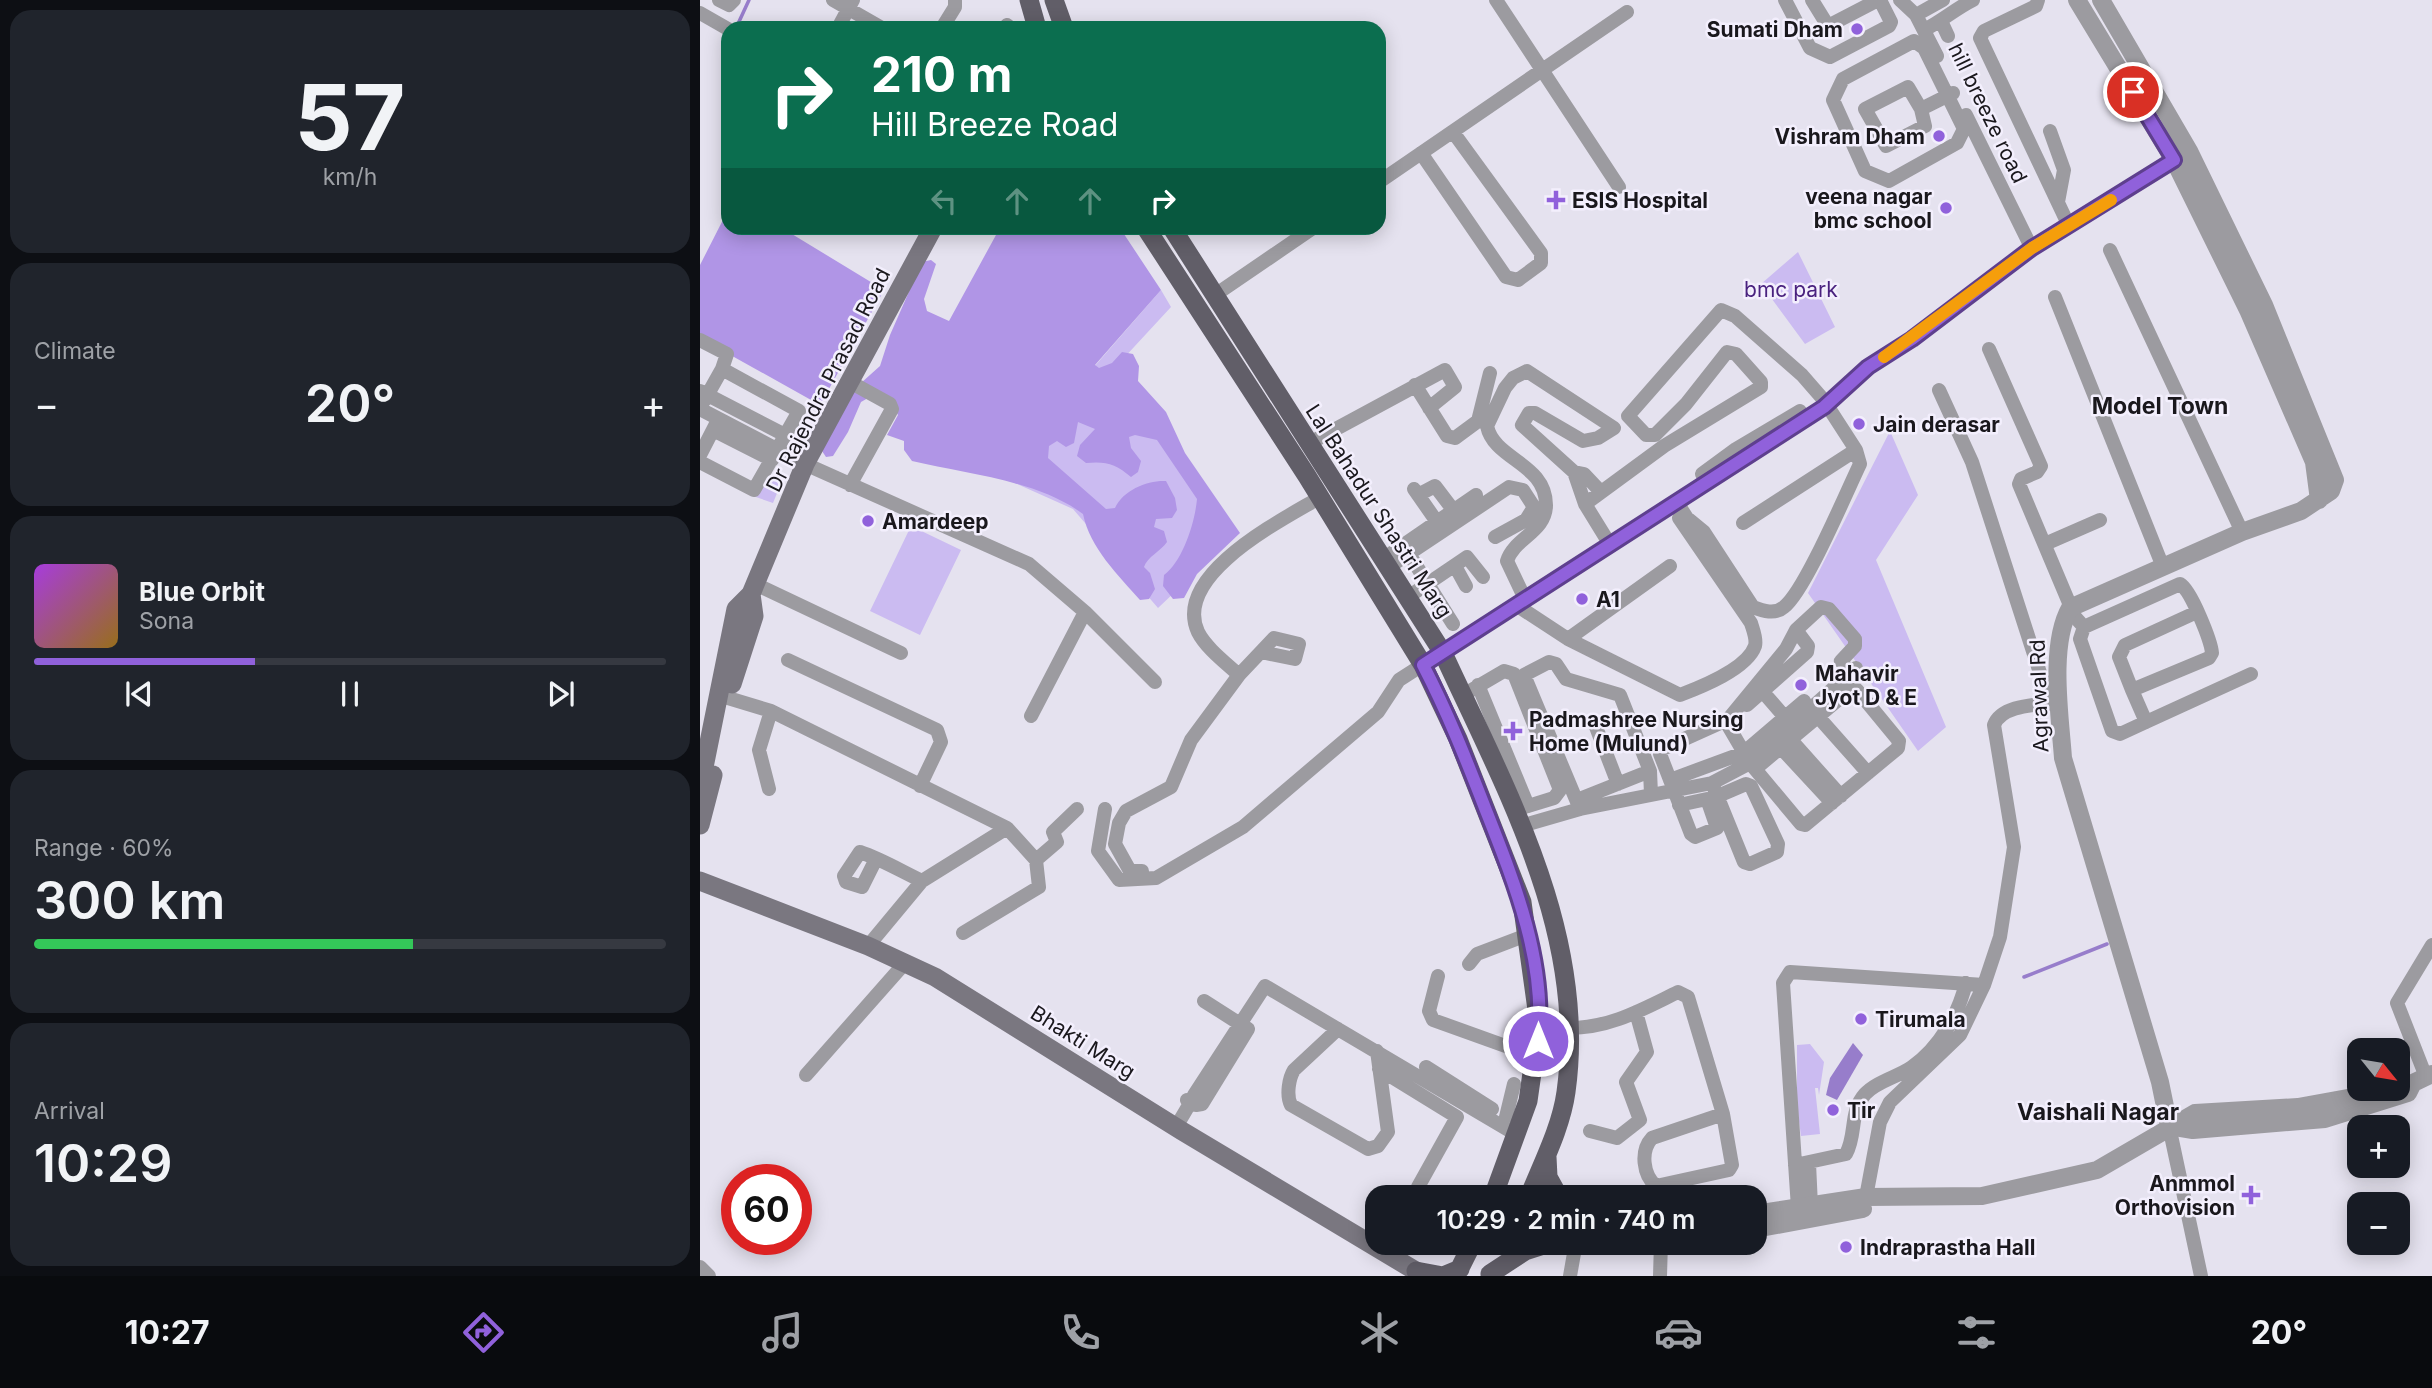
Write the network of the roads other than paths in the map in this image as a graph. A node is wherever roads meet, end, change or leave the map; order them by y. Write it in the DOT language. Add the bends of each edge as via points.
graph roads {
  1 [pos="719,0"];
  2 [pos="734,0"];
  3 [pos="833,0"];
  4 [pos="955,0"];
  5 [pos="1029,0"];
  6 [pos="1054,0"];
  7 [pos="1496,0"];
  8 [pos="1785,0"];
  9 [pos="1812,0"];
  10 [pos="1879,0"];
  11 [pos="1900,0"];
  12 [pos="1943,0"];
  13 [pos="1973,0"];
  14 [pos="2038,0"];
  15 [pos="2077,0"];
  16 [pos="2102,0"];
  17 [pos="1627,12"];
  18 [pos="700,13"];
  19 [pos="846,13"];
  20 [pos="1916,15"];
  21 [pos="865,21"];
  22 [pos="947,21"];
  23 [pos="1035,21"];
  24 [pos="1062,21"];
  25 [pos="1941,21"];
  26 [pos="721,25"];
  27 [pos="1924,30"];
  28 [pos="1948,36"];
  29 [pos="1543,70"];
  30 [pos="1951,94"];
  31 [pos="1921,109"];
  32 [pos="2050,131"];
  33 [pos="1453,132"];
  34 [pos="1421,153"];
  35 [pos="2182,156"];
  36 [pos="1386,177"];
  37 [pos="1619,187"];
  38 [pos="2058,202"];
  39 [pos="2069,226"];
  40 [pos="929,235"];
  41 [pos="1150,235"];
  42 [pos="1176,235"];
  43 [pos="1303,235"];
  44 [pos="2032,248"];
  45 [pos="2110,250"];
  46 [pos="1215,295"];
  47 [pos="2055,297"];
  48 [pos="700,340"];
  49 [pos="1989,349"];
  50 [pos="1878,368"];
  51 [pos="722,369"];
  52 [pos="1490,373"];
  53 [pos="850,383"];
  54 [pos="1415,385"];
  55 [pos="1939,390"];
  56 [pos="702,401"];
  57 [pos="1825,406"];
  58 [pos="1429,408"];
  59 [pos="1628,416"];
  60 [pos="716,424"];
  61 [pos="1614,428"];
  62 [pos="1566,431"];
  63 [pos="785,435"];
  64 [pos="1660,441"];
  65 [pos="1308,444"];
  66 [pos="1551,449"];
  67 [pos="1856,450"];
  68 [pos="700,454"];
  69 [pos="775,454"];
  70 [pos="700,462"];
  71 [pos="805,464"];
  72 [pos="1574,472"];
  73 [pos="850,485"];
  74 [pos="1601,492"];
  75 [pos="1476,495"];
  76 [pos="1319,498"];
  77 [pos="1585,504"];
  78 [pos="1670,505"];
  79 [pos="1454,511"];
  80 [pos="2100,520"];
  81 [pos="1437,522"];
  82 [pos="1742,523"];
  83 [pos="2242,531"];
  84 [pos="1495,537"];
  85 [pos="1609,543"];
  86 [pos="2046,544"];
  87 [pos="1409,554"];
  88 [pos="1386,563"];
  89 [pos="1455,566"];
  90 [pos="1670,566"];
  91 [pos="2163,567"];
  92 [pos="1483,577"];
  93 [pos="1428,584"];
  94 [pos="1466,586"];
  95 [pos="753,589"];
  96 [pos="1408,597"];
  97 [pos="1521,602"];
  98 [pos="2070,608"];
  99 [pos="1085,612"];
  100 [pos="2197,612"];
  101 [pos="1453,624"];
  102 [pos="2084,627"];
  103 [pos="1796,630"];
  104 [pos="1568,639"];
  105 [pos="1261,652"];
  106 [pos="901,653"];
  107 [pos="788,660"];
  108 [pos="1447,662"];
  109 [pos="1851,668"];
  110 [pos="1428,674"];
  111 [pos="2251,674"];
  112 [pos="1239,675"];
  113 [pos="1155,682"];
  114 [pos="1471,690"];
  115 [pos="2132,690"];
  116 [pos="1763,692"];
  117 [pos="728,698"];
  118 [pos="2054,703"];
  119 [pos="771,711"];
  120 [pos="1818,712"];
  121 [pos="1031,716"];
  122 [pos="1726,722"];
  123 [pos="2146,722"];
  124 [pos="1595,727"];
  125 [pos="1786,735"];
  126 [pos="709,748"];
  127 [pos="1749,762"];
  128 [pos="1872,770"];
  129 [pos="1650,771"];
  130 [pos="1618,784"];
  131 [pos="920,786"];
  132 [pos="700,787"];
  133 [pos="769,789"];
  134 [pos="1715,789"];
  135 [pos="1681,793"];
  136 [pos="1651,794"];
  137 [pos="1837,799"];
  138 [pos="1578,804"];
  139 [pos="1077,809"];
  140 [pos="1105,809"];
  141 [pos="1521,814"];
  142 [pos="700,825"];
  143 [pos="1007,828"];
  144 [pos="876,859"];
  145 [pos="1036,860"];
  146 [pos="1142,871"];
  147 [pos="700,881"];
  148 [pos="922,881"];
  149 [pos="962,933"];
  150 [pos="1527,934"];
  151 [pos="2432,945"];
  152 [pos="868,946"];
  153 [pos="904,964"];
  154 [pos="1469,964"];
  155 [pos="1438,976"];
  156 [pos="1965,987"];
  157 [pos="1982,989"];
  158 [pos="1204,1001"];
  159 [pos="1636,1012"];
  160 [pos="1240,1022"];
  161 [pos="1569,1028"];
  162 [pos="1338,1029"];
  163 [pos="1377,1051"];
  164 [pos="1536,1058"];
  165 [pos="1426,1068"];
  166 [pos="1379,1069"];
  167 [pos="806,1075"];
  168 [pos="2417,1078"];
  169 [pos="1514,1084"];
  170 [pos="2347,1098"];
  171 [pos="1723,1114"];
  172 [pos="1461,1120"];
  173 [pos="2200,1121"];
  174 [pos="1509,1124"];
  175 [pos="2169,1126"];
  176 [pos="1179,1129"];
  177 [pos="1590,1131"];
  178 [pos="1546,1152"];
  179 [pos="1802,1164"];
  180 [pos="1419,1185"];
  181 [pos="1496,1185"];
  182 [pos="1534,1185"];
  183 [pos="1552,1185"];
  184 [pos="1928,1196"];
  185 [pos="1866,1197"];
  186 [pos="1804,1207"];
  187 [pos="1767,1212"];
  188 [pos="1767,1227"];
  189 [pos="1466,1255"];
  190 [pos="1501,1255"];
  191 [pos="1519,1255"];
  192 [pos="1574,1255"];
  193 [pos="1661,1255"];
  194 [pos="700,1267"];
  195 [pos="1458,1272"];
  196 [pos="1420,1274"];
  197 [pos="1489,1275"];
  198 [pos="709,1276"];
  199 [pos="1570,1276"];
  200 [pos="1660,1276"];
  201 [pos="2201,1276"];
  1 -- 2 [label="street" via="729,5"];
  3 -- 19 [label="street"];
  4 -- 22 [label="street" via="956,7"];
  5 -- 23 [label="main road"];
  6 -- 24 [label="main road"];
  7 -- 29 [label="street"];
  8 -- 10 [label="street" via="1810,48 1830,57 1889,26"];
  9 -- 10 [label="street" via="1824,23 1832,26"];
  11 -- 20 [label="street, hill breeze road"];
  12 -- 20 [label="street"];
  13 -- 25 [label="street"];
  14 -- 38 [label="street" via="2036,6 1984,31 1980,38"];
  15 -- 35 [label="street"];
  16 -- 35 [label="street"];
  17 -- 29 [label="street"];
  18 -- 26 [label="street"];
  19 -- 21 [label="street"];
  20 -- 27 [label="street, hill breeze road"];
  25 -- 27 [label="street"];
  25 -- 28 [label="street"];
  27 -- 30 [label="street, hill breeze road"];
  29 -- 33 [label="street"];
  29 -- 37 [label="street"];
  30 -- 30 [label="street" via="1964,129 1957,143 1889,181 1865,171 1833,100 1843,79 1914,41 1924,48"];
  30 -- 31 [label="street"];
  30 -- 44 [label="street, hill breeze road"];
  31 -- 31 [label="street" via="1925,126 1886,146 1865,109 1908,87"];
  32 -- 38 [label="street" via="2064,170"];
  33 -- 34 [label="street"];
  33 -- 34 [label="street" via="1541,253 1541,263 1518,280 1506,277"];
  34 -- 36 [label="street"];
  35 -- 39 [label="street"];
  35 -- 83 [label="street" via="2264,305 2335,480 2331,491 2301,511"];
  38 -- 39 [label="street"];
  39 -- 44 [label="street"];
  40 -- 53 [label="main road, Dr Rajendra Prasad Road"];
  41 -- 76 [label="main road, Lal Bahadur Shastri Marg"];
  42 -- 46 [label="main road, Lal Bahadur Shastri Marg"];
  43 -- 46 [label="street"];
  44 -- 57 [label="street" via="1868,367"];
  45 -- 83 [label="street"];
  46 -- 65 [label="main road, Lal Bahadur Shastri Marg"];
  47 -- 91 [label="street"];
  48 -- 51 [label="street" via="727,354"];
  49 -- 86 [label="street" via="2041,467 2019,484"];
  50 -- 57 [label="street"];
  51 -- 56 [label="street"];
  51 -- 63 [label="street" via="798,409"];
  52 -- 58 [label="street" via="1478,421 1455,438 1447,436"];
  53 -- 71 [label="main road, Dr Rajendra Prasad Road"];
  53 -- 73 [label="street" via="892,409"];
  54 -- 58 [label="street"];
  54 -- 58 [label="street" via="1442,369 1447,372 1455,387"];
  54 -- 65 [label="street"];
  55 -- 118 [label="street" via="1972,462"];
  56 -- 60 [label="street"];
  56 -- 63 [label="street"];
  57 -- 59 [label="street" via="1802,375 1735,316 1721,310"];
  57 -- 67 [label="street"];
  57 -- 78 [label="street" via="1695,498"];
  59 -- 61 [label="street"];
  59 -- 64 [label="street" via="1646,435"];
  60 -- 68 [label="street"];
  60 -- 69 [label="street"];
  61 -- 62 [label="street" via="1583,441"];
  61 -- 97 [label="street" via="1527,371 1505,388 1487,426 1489,433 1496,446 1533,473 1546,507 1541,524 1510,552 1507,561"];
  62 -- 66 [label="street"];
  62 -- 66 [label="street" via="1535,413 1523,420 1522,425"];
  63 -- 69 [label="street"];
  64 -- 64 [label="street" via="1756,391 1761,382 1736,354 1727,352"];
  64 -- 74 [label="street"];
  65 -- 88 [label="main road, Lal Bahadur Shastri Marg"];
  66 -- 72 [label="street"];
  67 -- 78 [label="street" via="1860,464 1807,570 1786,607 1778,610 1753,607 1704,532"];
  67 -- 82 [label="street"];
  69 -- 70 [label="street" via="751,491"];
  69 -- 71 [label="street"];
  71 -- 73 [label="street"];
  71 -- 95 [label="main road, Dr Rajendra Prasad Road"];
  72 -- 74 [label="street" via="1584,474"];
  72 -- 77 [label="street"];
  73 -- 99 [label="street" via="1029,564"];
  74 -- 77 [label="street"];
  75 -- 79 [label="street"];
  76 -- 110 [label="main road, Lal Bahadur Shastri Marg"];
  76 -- 112 [label="street" via="1244,543 1196,597 1198,631"];
  77 -- 85 [label="street"];
  78 -- 85 [label="street"];
  78 -- 104 [label="street" via="1751,624 1755,646 1712,684 1680,695"];
  79 -- 81 [label="street"];
  79 -- 81 [label="street" via="1435,486 1415,491"];
  80 -- 86 [label="street"];
  81 -- 88 [label="street"];
  83 -- 91 [label="street"];
  84 -- 87 [label="street" via="1532,515 1531,498 1522,490 1509,487"];
  85 -- 97 [label="street"];
  86 -- 98 [label="street"];
  87 -- 88 [label="street"];
  87 -- 93 [label="street"];
  88 -- 96 [label="main road, Lal Bahadur Shastri Marg"];
  89 -- 92 [label="street" via="1469,557"];
  89 -- 93 [label="street"];
  89 -- 94 [label="street"];
  90 -- 104 [label="street"];
  91 -- 98 [label="street"];
  93 -- 96 [label="street"];
  93 -- 101 [label="street"];
  95 -- 106 [label="street"];
  95 -- 117 [label="main road, Dr Rajendra Prasad Road" via="754,616"];
  95 -- 126 [label="main road, Dr Rajendra Prasad Road" via="736,609"];
  96 -- 108 [label="main road, Lal Bahadur Shastri Marg"];
  97 -- 104 [label="street"];
  97 -- 108 [label="street"];
  98 -- 102 [label="street"];
  98 -- 118 [label="street, Agrawal Rd" via="2060,625"];
  99 -- 113 [label="street"];
  99 -- 121 [label="street"];
  100 -- 102 [label="street" via="2180,584"];
  100 -- 115 [label="street" via="2125,645 2119,657"];
  100 -- 115 [label="street" via="2212,650 2209,658"];
  102 -- 123 [label="street" via="2080,639 2112,731 2120,734"];
  103 -- 109 [label="street" via="1826,607 1856,643 1841,658"];
  103 -- 116 [label="street" via="1809,649"];
  103 -- 122 [label="street" via="1786,649"];
  105 -- 112 [label="street"];
  107 -- 131 [label="street" via="937,730 940,743"];
  108 -- 110 [label="street"];
  108 -- 114 [label="main road, Lal Bahadur Shastri Marg"];
  109 -- 120 [label="street"];
  109 -- 125 [label="street"];
  110 -- 140 [label="street" via="1399,680 1378,712 1243,827 1156,878 1128,881 1113,875 1098,851"];
  110 -- 150 [label="main road, Lal Bahadur Shastri Marg" via="1522,902"];
  111 -- 123 [label="street"];
  112 -- 146 [label="street" via="1191,740 1171,787 1126,811 1119,823 1115,844 1119,856 1130,871"];
  114 -- 141 [label="main road, Lal Bahadur Shastri Marg"];
  114 -- 141 [label="street" via="1504,671 1514,674 1560,790 1554,798"];
  115 -- 123 [label="street"];
  116 -- 122 [label="street"];
  116 -- 125 [label="street"];
  117 -- 119 [label="street"];
  117 -- 126 [label="main road, Dr Rajendra Prasad Road"];
  118 -- 157 [label="street" via="2007,710 1994,725 2014,847 2000,937"];
  118 -- 175 [label="street, Agrawal Rd" via="2063,758 2160,1082"];
  119 -- 131 [label="street"];
  119 -- 133 [label="street" via="759,750"];
  120 -- 125 [label="street"];
  120 -- 128 [label="street"];
  120 -- 128 [label="street" via="1851,689 1857,690 1899,741 1898,748"];
  122 -- 127 [label="street"];
  122 -- 135 [label="street" via="1663,746 1660,754"];
  124 -- 130 [label="street"];
  125 -- 127 [label="street"];
  125 -- 137 [label="street"];
  126 -- 132 [label="main road, Dr Rajendra Prasad Road"];
  126 -- 142 [label="main road, Dr Rajendra Prasad Road"];
  127 -- 134 [label="street"];
  127 -- 135 [label="street"];
  127 -- 137 [label="street" via="1803,825"];
  128 -- 137 [label="street"];
  129 -- 130 [label="street"];
  129 -- 136 [label="street"];
  129 -- 138 [label="street" via="1620,695 1566,679 1556,664 1549,662 1525,672"];
  130 -- 138 [label="street"];
  131 -- 143 [label="street"];
  134 -- 134 [label="street" via="1744,862 1750,864 1777,852 1778,844 1751,786"];
  134 -- 135 [label="street"];
  135 -- 136 [label="street"];
  136 -- 138 [label="street"];
  138 -- 141 [label="street"];
  139 -- 145 [label="street" via="1052,833 1057,842"];
  141 -- 161 [label="main road, Lal Bahadur Shastri Marg" via="1548,895 1562,960"];
  143 -- 145 [label="street"];
  143 -- 148 [label="street"];
  144 -- 148 [label="street"];
  145 -- 149 [label="street" via="1040,882 1036,891"];
  147 -- 152 [label="main road, Bhakti Marg"];
  148 -- 152 [label="street"];
  150 -- 154 [label="street" via="1476,954"];
  150 -- 164 [label="main road, Lal Bahadur Shastri Marg" via="1539,1024"];
  151 -- 168 [label="street" via="2397,1003"];
  152 -- 153 [label="main road, Bhakti Marg"];
  153 -- 167 [label="street"];
  153 -- 176 [label="main road, Bhakti Marg" via="935,977"];
  155 -- 164 [label="street" via="1429,1011 1433,1020"];
  156 -- 157 [label="street"];
  156 -- 179 [label="street" via="1960,1007 1939,1041 1912,1067 1866,1092 1852,1115 1846,1154"];
  156 -- 179 [label="street" via="1786,975 1783,983"];
  157 -- 185 [label="street" via="1960,1035 1889,1101 1880,1122"];
  158 -- 160 [label="street"];
  159 -- 161 [label="street" via="1595,1028"];
  159 -- 171 [label="street" via="1678,992 1688,997"];
  159 -- 177 [label="street" via="1647,1052 1626,1082 1640,1120 1617,1138"];
  160 -- 162 [label="street" via="1265,986"];
  160 -- 176 [label="street"];
  161 -- 178 [label="main road, Lal Bahadur Shastri Marg" via="1566,1094"];
  162 -- 163 [label="street"];
  162 -- 166 [label="street" via="1290,1076 1291,1105 1373,1149 1388,1132"];
  163 -- 166 [label="street"];
  163 -- 174 [label="street"];
  164 -- 174 [label="main road, Lal Bahadur Shastri Marg"];
  165 -- 174 [label="street"];
  166 -- 180 [label="street" via="1457,1117"];
  168 -- 173 [label="street" via="2408,1094 2325,1119"];
  169 -- 174 [label="street"];
  170 -- 173 [label="street"];
  171 -- 171 [label="street" via="1732,1165 1729,1170 1661,1187 1653,1184 1644,1159 1652,1138"];
  172 -- 174 [label="street"];
  173 -- 175 [label="street"];
  174 -- 181 [label="main road, Lal Bahadur Shastri Marg"];
  175 -- 184 [label="street" via="2097,1170 1982,1196"];
  175 -- 201 [label="street"];
  176 -- 196 [label="main road, Bhakti Marg"];
  178 -- 182 [label="main road, Lal Bahadur Shastri Marg"];
  178 -- 183 [label="main road"];
  179 -- 186 [label="street"];
  184 -- 185 [label="street"];
  184 -- 188 [label="street"];
  185 -- 186 [label="street"];
  186 -- 187 [label="street"];
  189 -- 195 [label="main road"];
  190 -- 197 [label="main road"];
  191 -- 197 [label="main road"];
  192 -- 199 [label="street"];
  193 -- 200 [label="street"];
  194 -- 198 [label="street"];
  195 -- 196 [label="main road"];
}
